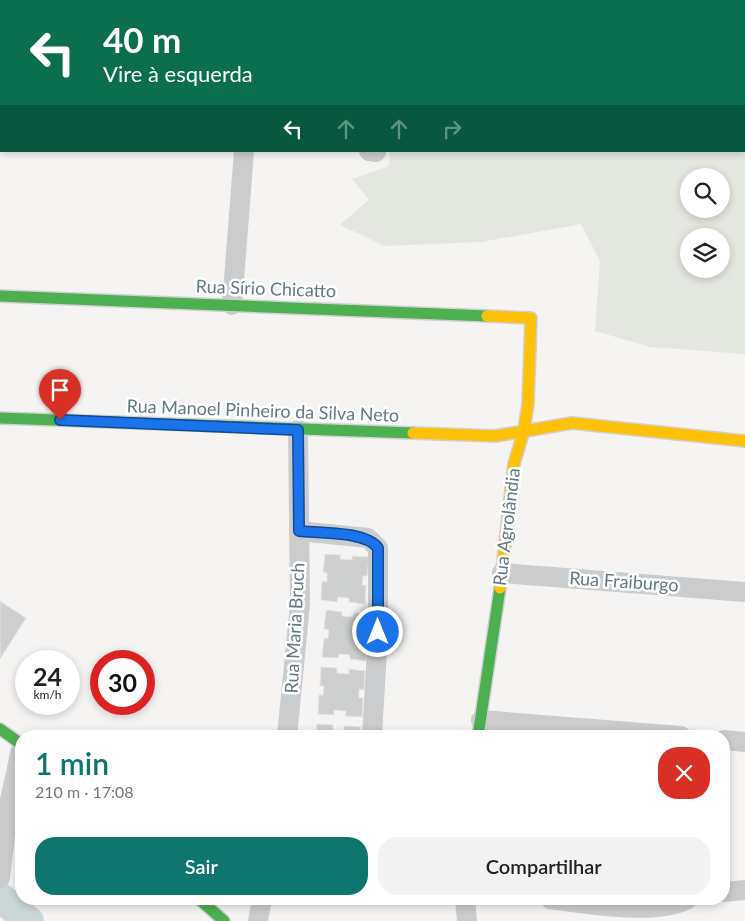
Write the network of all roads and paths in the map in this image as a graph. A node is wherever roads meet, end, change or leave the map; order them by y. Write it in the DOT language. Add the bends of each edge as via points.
graph roads {
  1 [pos="244,152"];
  2 [pos="0,296"];
  3 [pos="232,305"];
  4 [pos="531,318"];
  5 [pos="0,418"];
  6 [pos="298,430"];
  7 [pos="524,430"];
  8 [pos="745,441"];
  9 [pos="299,531"];
  10 [pos="502,573"];
  11 [pos="745,592"];
  12 [pos="0,728"];
  13 [pos="479,728"];
  14 [pos="288,730"];
  15 [pos="372,730"];
  16 [pos="530,730"];
  17 [pos="15,739"];
  18 [pos="730,741"];
  19 [pos="745,742"];
  20 [pos="15,777"];
  21 [pos="0,876"];
  22 [pos="745,890"];
  23 [pos="730,891"];
  24 [pos="206,905"];
  25 [pos="261,905"];
  26 [pos="466,905"];
  27 [pos="589,905"];
  28 [pos="667,905"];
  29 [pos="224,921"];
  30 [pos="258,921"];
  31 [pos="467,921"];
  1 -- 3 [label="street"];
  2 -- 3 [label="street, Rua Sírio Chicatto"];
  3 -- 4 [label="street, Rua Sírio Chicatto"];
  4 -- 7 [label="street, Rua Agrolândia"];
  5 -- 6 [label="street, Rua Manoel Pinheiro da Silva Neto"];
  6 -- 7 [label="street, Rua Manoel Pinheiro da Silva Neto" via="495,436"];
  6 -- 9 [label="street, Rua Maria Bruch"];
  7 -- 8 [label="street, Rua Manoel Pinheiro da Silva Neto" via="572,423"];
  7 -- 10 [label="street, Rua Agrolândia" via="514,464"];
  9 -- 14 [label="street, Rua Maria Bruch" via="300,604"];
  9 -- 15 [label="street" via="368,538 378,548 378,632"];
  10 -- 11 [label="street, Rua Fraiburgo"];
  10 -- 13 [label="street, Rua Agrolândia"];
  12 -- 17 [label="street"];
  13 -- 16 [label="street"];
  18 -- 19 [label="street"];
  20 -- 21 [label="street"];
  22 -- 23 [label="street"];
  24 -- 29 [label="street"];
  25 -- 30 [label="street"];
  26 -- 31 [label="street"];
  27 -- 28 [label="street"];
}
